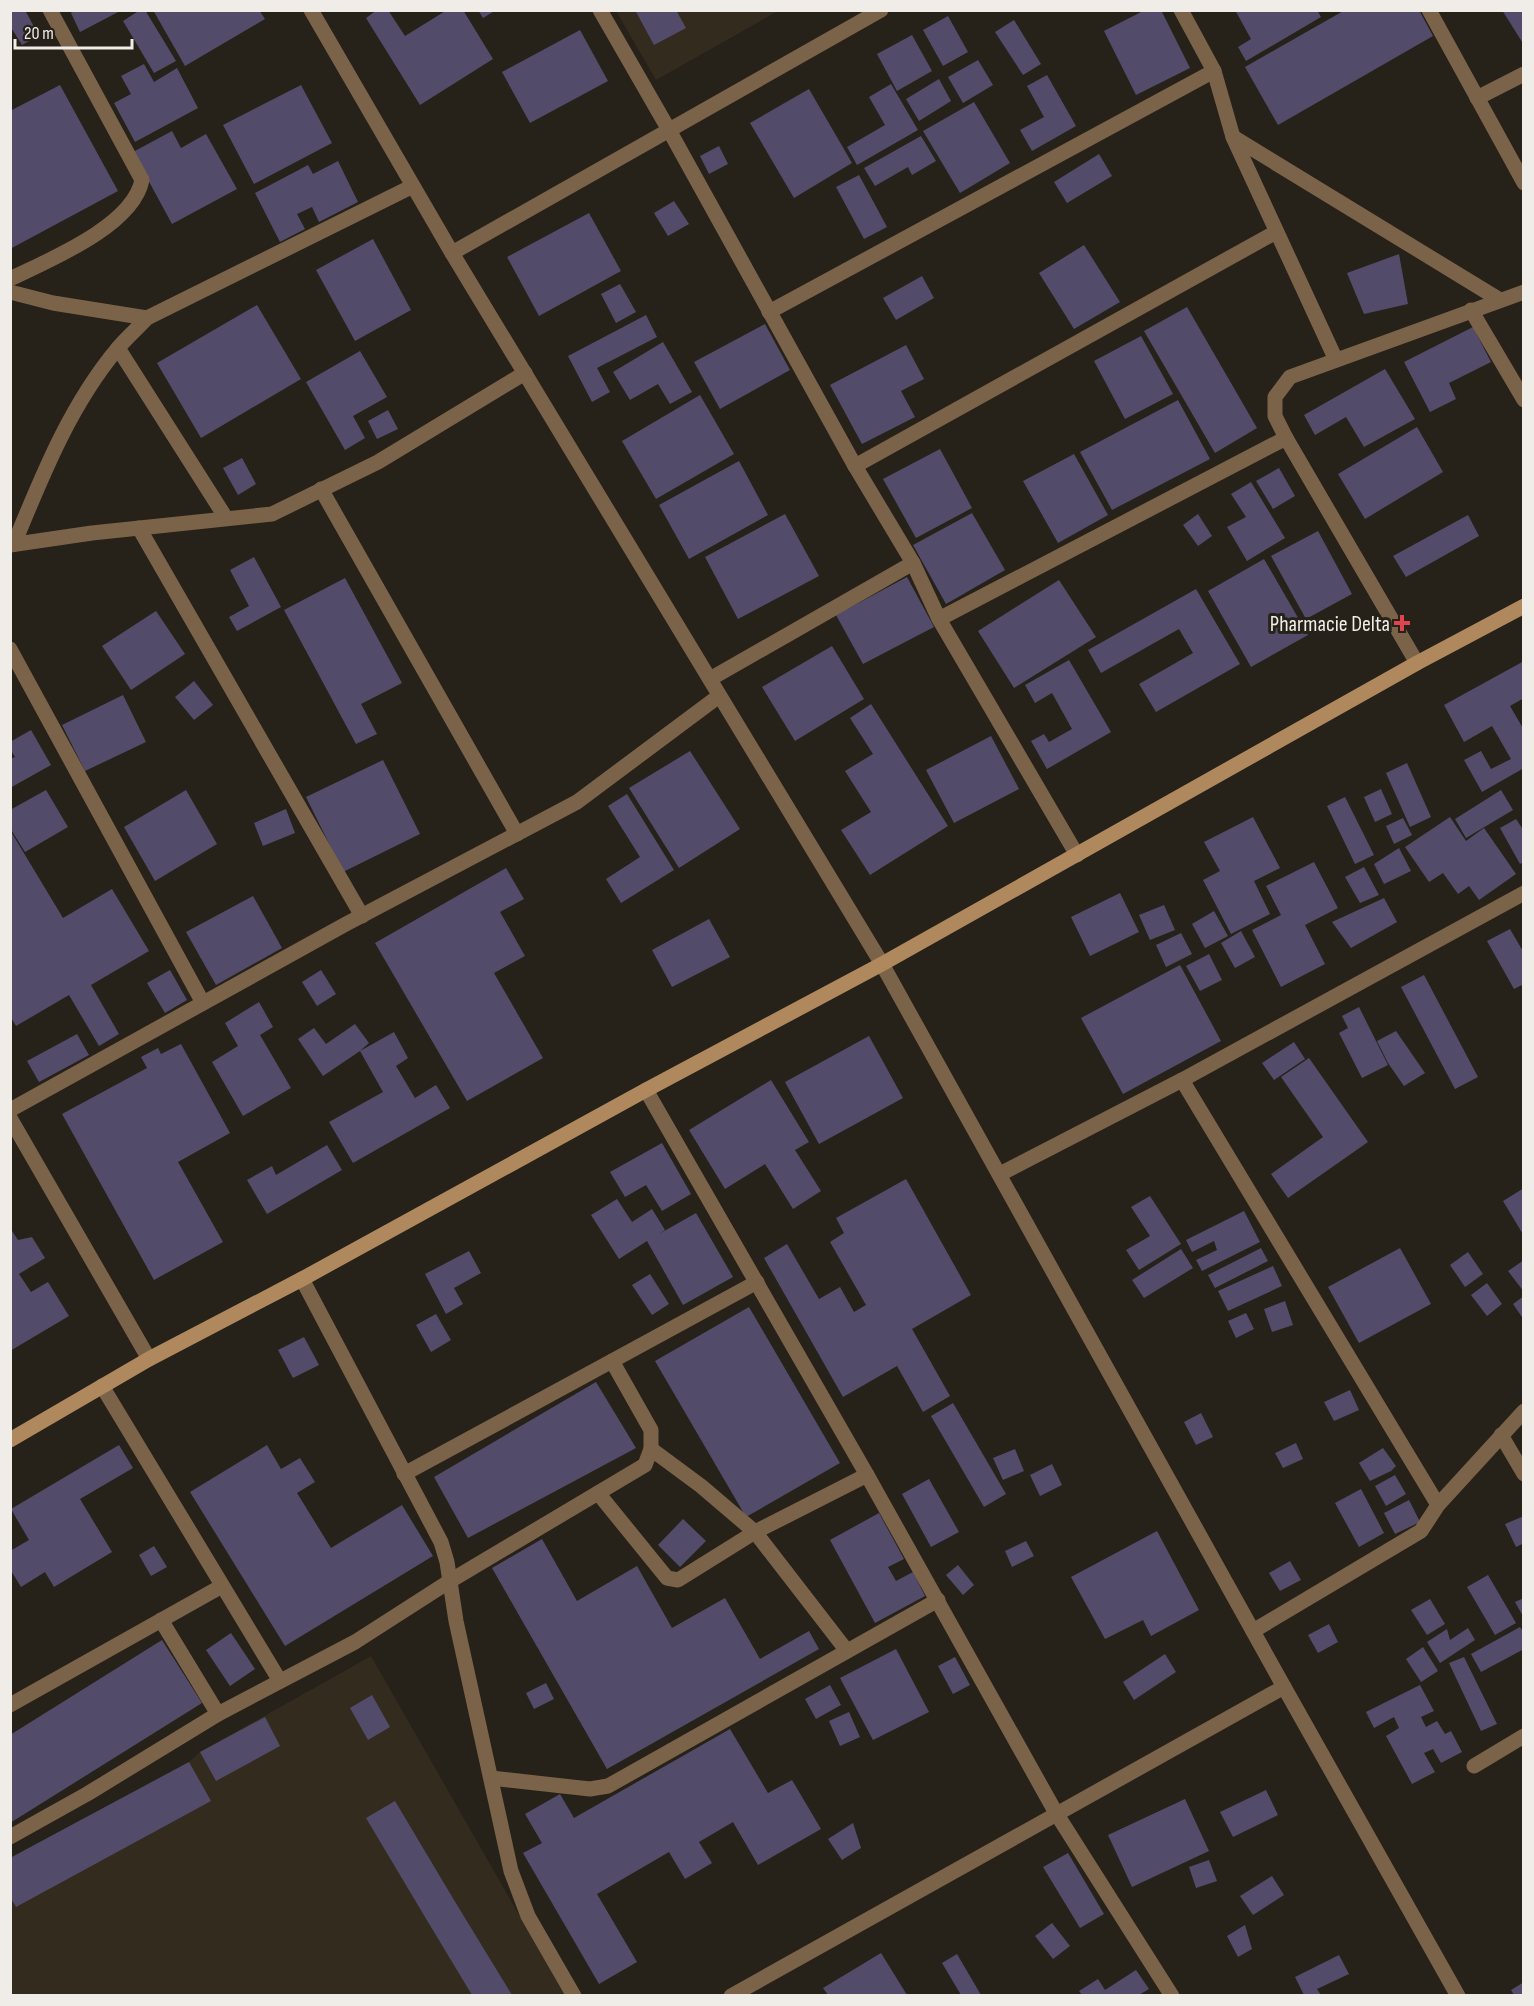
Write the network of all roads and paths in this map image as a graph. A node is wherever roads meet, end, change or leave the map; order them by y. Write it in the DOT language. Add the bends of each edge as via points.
graph roads {
  1 [pos="50,10"];
  2 [pos="311,10"];
  3 [pos="600,10"];
  4 [pos="881,10"];
  5 [pos="1181,10"];
  6 [pos="1429,10"];
  7 [pos="1214,71"];
  8 [pos="1524,74"];
  9 [pos="1478,98"];
  10 [pos="669,130"];
  11 [pos="1233,137"];
  12 [pos="1524,183"];
  13 [pos="413,186"];
  14 [pos="1276,232"];
  15 [pos="452,253"];
  16 [pos="10,279"];
  17 [pos="10,292"];
  18 [pos="1524,292"];
  19 [pos="1500,300"];
  20 [pos="1471,310"];
  21 [pos="769,312"];
  22 [pos="147,318"];
  23 [pos="118,348"];
  24 [pos="1336,360"];
  25 [pos="525,373"];
  26 [pos="1524,400"];
  27 [pos="1286,438"];
  28 [pos="855,466"];
  29 [pos="321,489"];
  30 [pos="226,518"];
  31 [pos="139,528"];
  32 [pos="12,544"];
  33 [pos="913,563"];
  34 [pos="1524,606"];
  35 [pos="939,619"];
  36 [pos="10,649"];
  37 [pos="1417,663"];
  38 [pos="710,679"];
  39 [pos="719,696"];
  40 [pos="517,834"];
  41 [pos="1077,855"];
  42 [pos="1524,893"];
  43 [pos="362,916"];
  44 [pos="882,964"];
  45 [pos="203,1004"];
  46 [pos="1182,1080"];
  47 [pos="646,1090"];
  48 [pos="10,1110"];
  49 [pos="10,1118"];
  50 [pos="1000,1174"];
  51 [pos="302,1279"];
  52 [pos="757,1282"];
  53 [pos="148,1359"];
  54 [pos="612,1361"];
  55 [pos="102,1386"];
  56 [pos="1524,1411"];
  57 [pos="1501,1436"];
  58 [pos="10,1440"];
  59 [pos="651,1449"];
  60 [pos="404,1474"];
  61 [pos="1524,1474"];
  62 [pos="867,1475"];
  63 [pos="598,1493"];
  64 [pos="1438,1505"];
  65 [pos="754,1532"];
  66 [pos="450,1581"];
  67 [pos="222,1586"];
  68 [pos="938,1600"];
  69 [pos="161,1620"];
  70 [pos="1253,1631"];
  71 [pos="847,1651"];
  72 [pos="280,1681"];
  73 [pos="1284,1687"];
  74 [pos="10,1706"];
  75 [pos="218,1714"];
  76 [pos="1524,1736"];
  77 [pos="1474,1766"];
  78 [pos="491,1778"];
  79 [pos="1056,1813"];
  80 [pos="10,1837"];
  81 [pos="1167,1994"];
  82 [pos="574,1995"];
  83 [pos="730,1995"];
  84 [pos="1458,1995"];
  1 -- 16 [label="street" via="142,180 133,201 92,238"];
  2 -- 13 [label="street"];
  3 -- 10 [label="street"];
  4 -- 10 [label="street"];
  5 -- 7 [label="street"];
  6 -- 9 [label="street"];
  7 -- 11 [label="street"];
  7 -- 21 [label="street"];
  8 -- 9 [label="street"];
  9 -- 12 [label="street"];
  10 -- 15 [label="street"];
  10 -- 21 [label="street"];
  11 -- 14 [label="street"];
  11 -- 19 [label="street"];
  13 -- 15 [label="street"];
  13 -- 22 [label="street"];
  14 -- 24 [label="street"];
  14 -- 28 [label="street"];
  15 -- 25 [label="street"];
  17 -- 22 [label="street"];
  18 -- 19 [label="street"];
  19 -- 20 [label="street"];
  20 -- 24 [label="street"];
  20 -- 26 [label="street"];
  21 -- 28 [label="street"];
  22 -- 23 [label="street"];
  23 -- 30 [label="street"];
  23 -- 32 [label="street" via="90,386 47,462"];
  24 -- 27 [label="street" via="1290,377 1275,397 1275,416"];
  25 -- 29 [label="street" via="378,462"];
  25 -- 38 [label="street"];
  27 -- 35 [label="street"];
  27 -- 37 [label="street"];
  28 -- 33 [label="street"];
  29 -- 30 [label="street" via="272,514"];
  29 -- 40 [label="street"];
  30 -- 31 [label="street"];
  31 -- 32 [label="street"];
  31 -- 43 [label="street"];
  33 -- 35 [label="street"];
  33 -- 38 [label="street"];
  34 -- 37 [label="main road"];
  35 -- 41 [label="street"];
  36 -- 45 [label="street"];
  37 -- 41 [label="main road"];
  38 -- 39 [label="street"];
  39 -- 40 [label="street" via="577,802"];
  39 -- 44 [label="street"];
  40 -- 43 [label="street"];
  41 -- 44 [label="main road"];
  42 -- 46 [label="street"];
  43 -- 45 [label="street"];
  44 -- 47 [label="main road"];
  44 -- 50 [label="street"];
  45 -- 48 [label="street"];
  46 -- 50 [label="street"];
  46 -- 64 [label="street"];
  47 -- 51 [label="main road"];
  47 -- 52 [label="street"];
  49 -- 53 [label="street"];
  50 -- 70 [label="street"];
  51 -- 53 [label="main road"];
  51 -- 60 [label="street"];
  52 -- 54 [label="street"];
  52 -- 62 [label="street"];
  53 -- 55 [label="main road"];
  54 -- 59 [label="street" via="651,1430"];
  54 -- 60 [label="street"];
  55 -- 58 [label="main road"];
  55 -- 67 [label="street"];
  56 -- 57 [label="street"];
  57 -- 61 [label="street"];
  57 -- 64 [label="street"];
  59 -- 63 [label="street" via="645,1465"];
  59 -- 65 [label="street"];
  60 -- 66 [label="street" via="441,1542"];
  62 -- 65 [label="street"];
  62 -- 68 [label="street"];
  63 -- 65 [label="street" via="667,1578 678,1581"];
  63 -- 66 [label="street"];
  64 -- 70 [label="street" via="1421,1531"];
  65 -- 71 [label="street"];
  66 -- 72 [label="street" via="355,1642"];
  66 -- 78 [label="street"];
  67 -- 69 [label="street"];
  67 -- 72 [label="street"];
  68 -- 71 [label="street"];
  68 -- 79 [label="street"];
  69 -- 74 [label="street"];
  69 -- 75 [label="street"];
  70 -- 73 [label="street"];
  71 -- 78 [label="street" via="608,1786 590,1789"];
  72 -- 75 [label="street"];
  73 -- 79 [label="street"];
  73 -- 84 [label="street"];
  75 -- 80 [label="street"];
  76 -- 77 [label="street"];
  78 -- 82 [label="street" via="511,1871 528,1916"];
  79 -- 81 [label="street"];
  79 -- 83 [label="street"];
}
